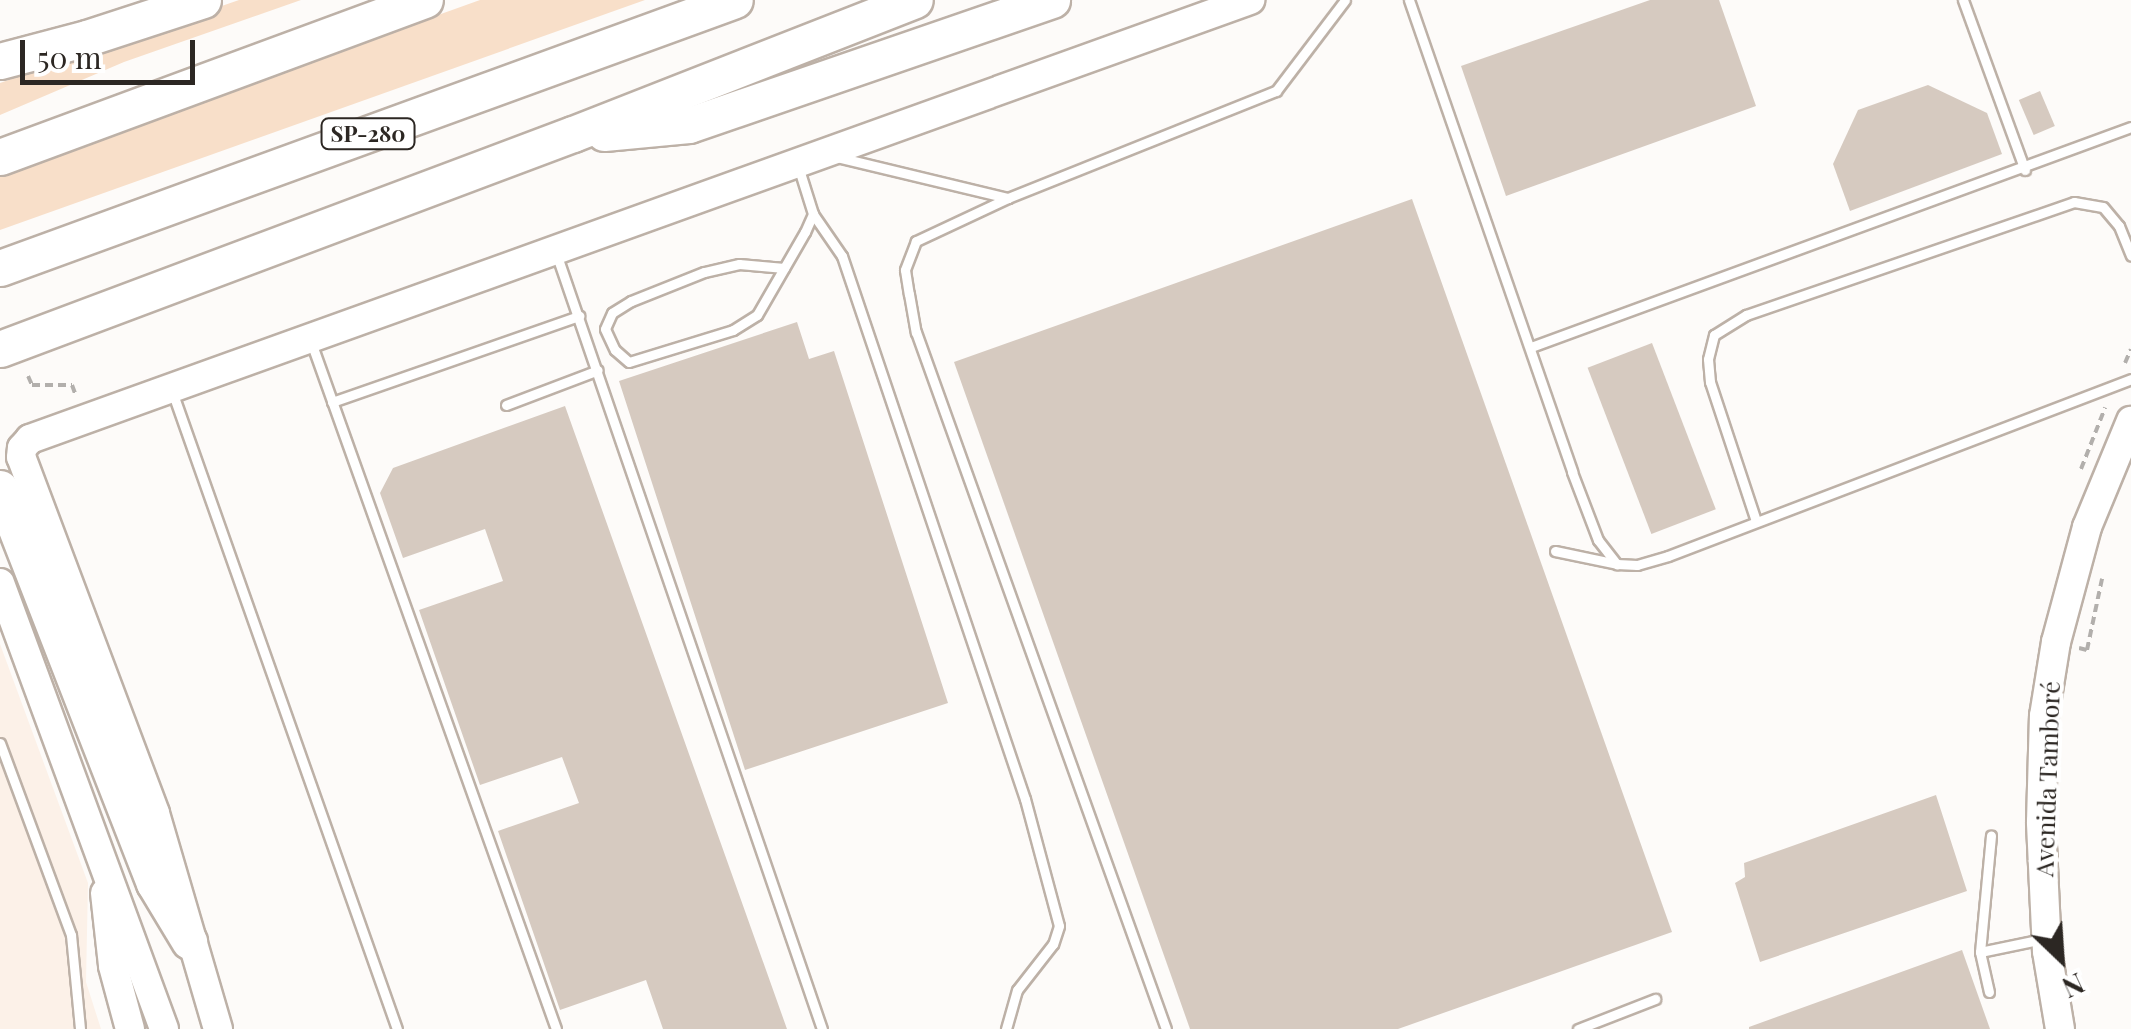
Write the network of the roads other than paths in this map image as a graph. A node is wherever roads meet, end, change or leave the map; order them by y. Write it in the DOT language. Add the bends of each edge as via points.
graph roads {
  1 [pos="136,0"];
  2 [pos="203,0"];
  3 [pos="425,0"];
  4 [pos="735,0"];
  5 [pos="914,0"];
  6 [pos="1052,0"];
  7 [pos="1250,0"];
  8 [pos="1344,0"];
  9 [pos="1410,0"];
  10 [pos="1963,0"];
  11 [pos="0,47"];
  12 [pos="0,61"];
  13 [pos="2131,128"];
  14 [pos="574,134"];
  15 [pos="824,153"];
  16 [pos="0,156"];
  17 [pos="798,164"];
  18 [pos="2026,170"];
  19 [pos="1008,198"];
  20 [pos="813,214"];
  21 [pos="555,249"];
  22 [pos="2131,256"];
  23 [pos="0,268"];
  24 [pos="784,268"];
  25 [pos="579,316"];
  26 [pos="310,340"];
  27 [pos="1531,347"];
  28 [pos="0,349"];
  29 [pos="598,370"];
  30 [pos="2131,379"];
  31 [pos="170,386"];
  32 [pos="332,402"];
  33 [pos="506,405"];
  34 [pos="2131,421"];
  35 [pos="0,488"];
  36 [pos="1756,521"];
  37 [pos="1555,552"];
  38 [pos="1617,564"];
  39 [pos="0,583"];
  40 [pos="0,743"];
  41 [pos="1991,836"];
  42 [pos="100,847"];
  43 [pos="2046,938"];
  44 [pos="189,942"];
  45 [pos="1980,952"];
  46 [pos="1989,992"];
  47 [pos="1655,1000"];
  48 [pos="80,1029"];
  49 [pos="130,1029"];
  50 [pos="164,1029"];
  51 [pos="218,1029"];
  52 [pos="397,1029"];
  53 [pos="556,1029"];
  54 [pos="822,1029"];
  55 [pos="1006,1029"];
  56 [pos="1166,1029"];
  57 [pos="1578,1029"];
  58 [pos="2060,1029"];
  1 -- 11 [label="highway"];
  2 -- 12 [label="highway"];
  3 -- 16 [label="highway"];
  4 -- 23 [label="highway, SP-280"];
  5 -- 14 [label="highway"];
  6 -- 14 [label="highway" via="690,126"];
  7 -- 15 [label="street"];
  8 -- 19 [label="lane" via="1276,91"];
  9 -- 27 [label="lane"];
  10 -- 18 [label="lane"];
  13 -- 18 [label="lane"];
  14 -- 28 [label="highway"];
  15 -- 17 [label="street"];
  15 -- 19 [label="lane"];
  17 -- 20 [label="lane"];
  17 -- 21 [label="street"];
  18 -- 27 [label="lane"];
  19 -- 56 [label="lane" via="916,241 905,270 916,332"];
  20 -- 24 [label="lane"];
  20 -- 55 [label="lane" via="842,256 1024,799 1059,926 1018,990"];
  21 -- 25 [label="lane"];
  21 -- 26 [label="street"];
  22 -- 36 [label="lane" via="2103,207 2074,202 1746,315 1714,335 1710,382"];
  24 -- 24 [label="lane" via="757,315 734,330 628,362 605,329 612,312 630,301 704,272 739,264"];
  25 -- 29 [label="lane"];
  25 -- 32 [label="lane"];
  26 -- 31 [label="street"];
  26 -- 32 [label="lane"];
  27 -- 38 [label="lane" via="1594,528"];
  29 -- 33 [label="lane"];
  29 -- 54 [label="lane"];
  30 -- 36 [label="lane"];
  31 -- 44 [label="street" via="30,439 21,457 155,813"];
  31 -- 52 [label="lane"];
  32 -- 53 [label="lane"];
  34 -- 43 [label="street, Avenida Tamboré" via="2087,527 2051,666 2041,822"];
  35 -- 44 [label="highway" via="154,882"];
  36 -- 38 [label="lane" via="1668,556"];
  37 -- 38 [label="lane"];
  39 -- 42 [label="street"];
  40 -- 48 [label="lane" via="70,935"];
  41 -- 45 [label="lane"];
  42 -- 49 [label="street" via="114,966"];
  42 -- 50 [label="street"];
  43 -- 45 [label="lane"];
  43 -- 58 [label="street, Avenida Tamboré"];
  44 -- 51 [label="street"];
  45 -- 46 [label="lane"];
  47 -- 57 [label="lane"];
}
